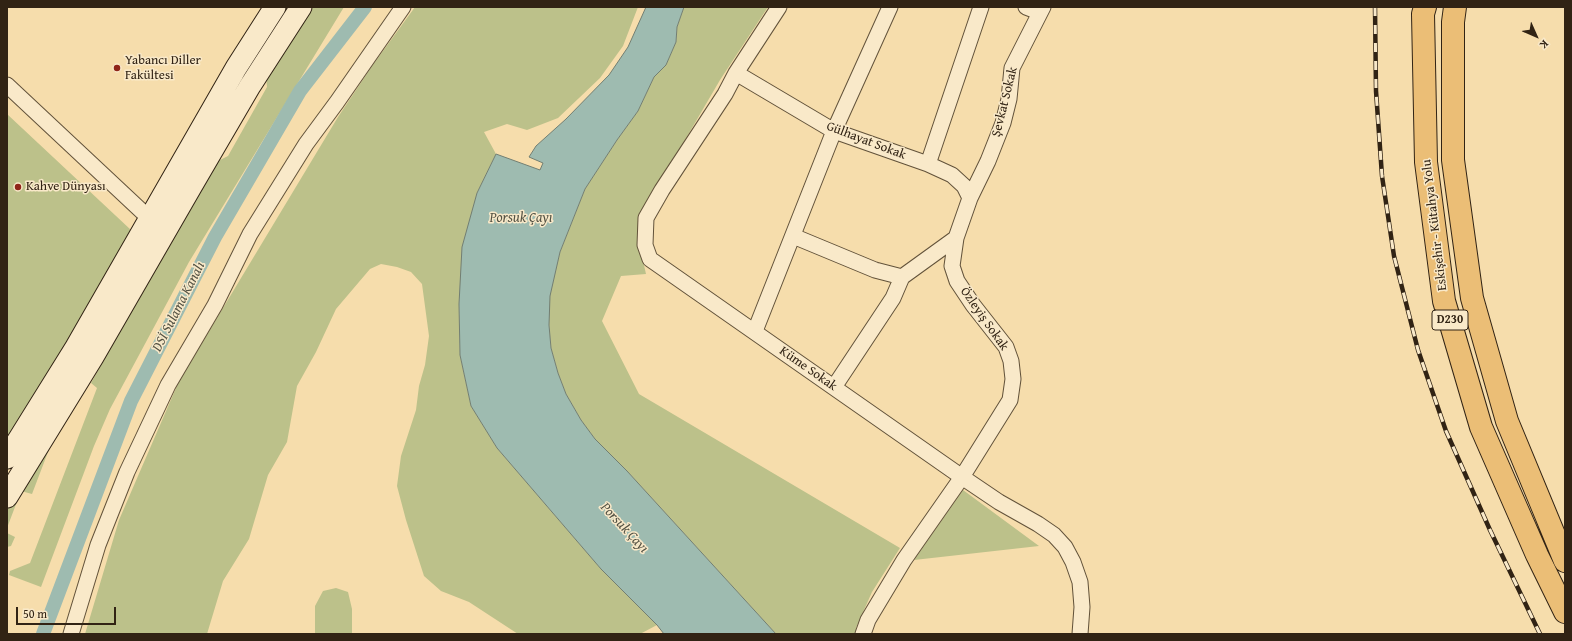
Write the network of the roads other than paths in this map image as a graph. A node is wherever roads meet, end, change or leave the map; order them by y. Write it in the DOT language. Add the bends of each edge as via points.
graph roads {
  1 [pos="275,7"];
  2 [pos="301,7"];
  3 [pos="403,7"];
  4 [pos="779,7"];
  5 [pos="890,7"];
  6 [pos="981,7"];
  7 [pos="1424,7"];
  8 [pos="1455,7"];
  9 [pos="1036,9"];
  10 [pos="736,73"];
  11 [pos="7,85"];
  12 [pos="834,131"];
  13 [pos="928,164"];
  14 [pos="970,198"];
  15 [pos="149,218"];
  16 [pos="793,236"];
  17 [pos="956,238"];
  18 [pos="902,277"];
  19 [pos="755,332"];
  20 [pos="85,352"];
  21 [pos="834,387"];
  22 [pos="7,458"];
  23 [pos="962,477"];
  24 [pos="7,496"];
  25 [pos="1565,561"];
  26 [pos="1565,612"];
  27 [pos="71,634"];
  28 [pos="863,634"];
  29 [pos="1080,634"];
  1 -- 15 [label="street" via="236,68"];
  2 -- 20 [label="street"];
  3 -- 27 [label="street" via="306,144 250,234 215,305 168,384 127,472 98,544"];
  4 -- 10 [label="street, Küme Sokak"];
  5 -- 12 [label="street"];
  6 -- 13 [label="street"];
  7 -- 26 [label="highway, Eskişehir - Kütahya Yolu / D230" via="1426,162 1444,301 1481,427"];
  8 -- 25 [label="highway, Eskişehir - Kütahya Yolu / D230" via="1453,160 1472,298 1507,422"];
  9 -- 14 [label="street, Şevkat Sokak" via="1012,68 1003,124"];
  10 -- 12 [label="street, Gülhayat Sokak"];
  10 -- 19 [label="street, Küme Sokak" via="646,218 645,245 650,259"];
  11 -- 15 [label="street"];
  12 -- 13 [label="street, Gülhayat Sokak"];
  12 -- 16 [label="street"];
  13 -- 14 [label="street, Gülhayat Sokak" via="952,175 964,186"];
  14 -- 17 [label="street, Özleyiş Sokak"];
  15 -- 20 [label="street"];
  16 -- 18 [label="street" via="875,270"];
  16 -- 19 [label="street"];
  17 -- 18 [label="street"];
  17 -- 23 [label="street, Özleyiş Sokak" via="952,266 957,281 1006,347 1013,379 1010,400"];
  18 -- 21 [label="street" via="893,298"];
  19 -- 21 [label="street, Küme Sokak"];
  20 -- 22 [label="street"];
  20 -- 24 [label="street"];
  21 -- 23 [label="street, Küme Sokak"];
  23 -- 28 [label="street, Özleyiş Sokak" via="904,560 868,620"];
  23 -- 29 [label="street, Küme Sokak" via="1038,524 1054,535 1065,547 1081,588"];
}
